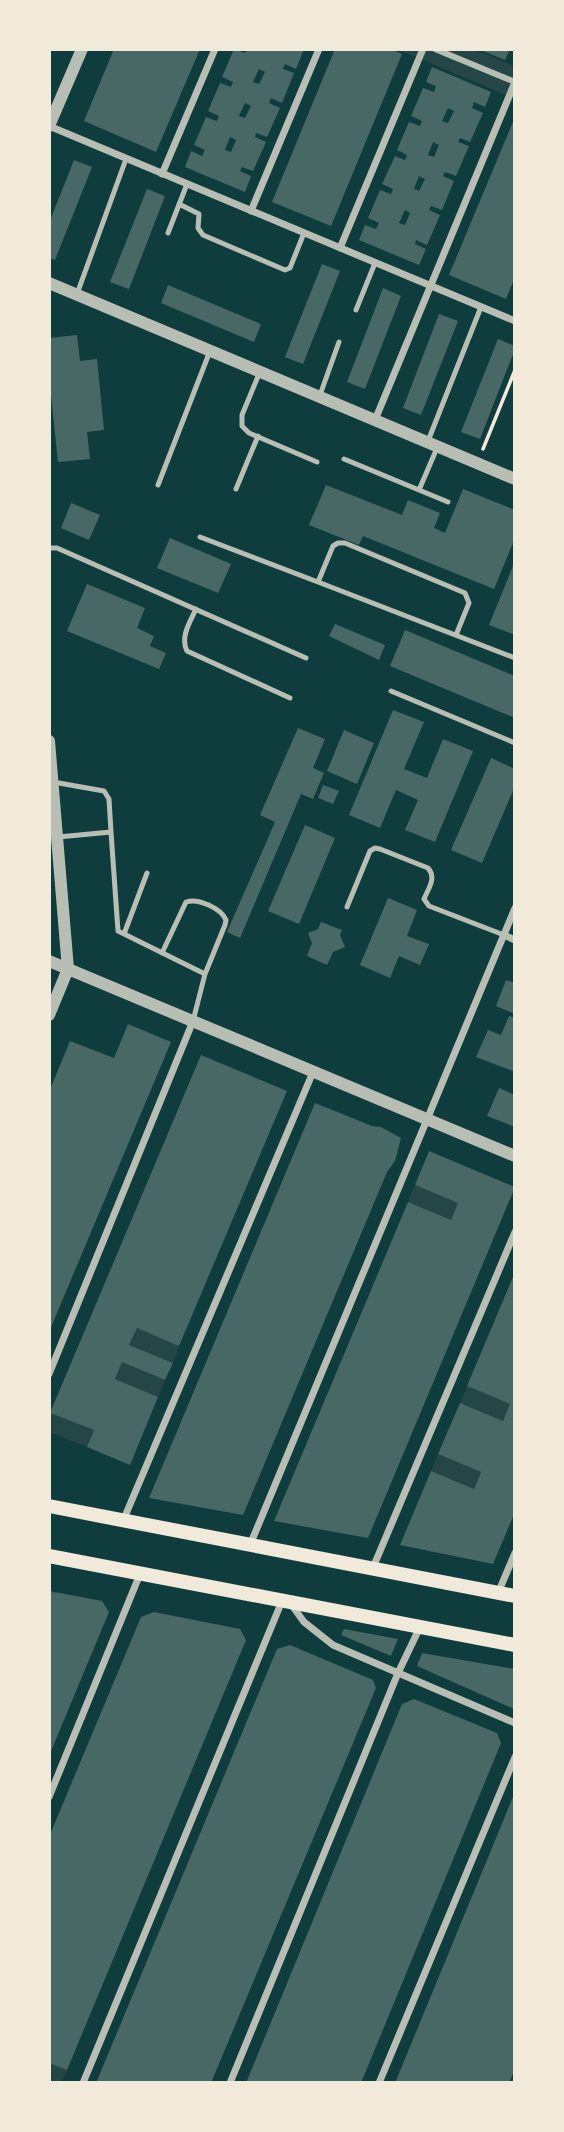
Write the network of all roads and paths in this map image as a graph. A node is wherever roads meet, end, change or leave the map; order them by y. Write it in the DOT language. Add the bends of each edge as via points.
graph roads {
  1 [pos="82,49"];
  2 [pos="215,49"];
  3 [pos="319,49"];
  4 [pos="423,49"];
  5 [pos="435,49"];
  6 [pos="515,82"];
  7 [pos="49,126"];
  8 [pos="126,159"];
  9 [pos="162,174"];
  10 [pos="187,184"];
  11 [pos="180,204"];
  12 [pos="251,211"];
  13 [pos="168,233"];
  14 [pos="304,233"];
  15 [pos="340,248"];
  16 [pos="375,263"];
  17 [pos="49,283"];
  18 [pos="430,286"];
  19 [pos="77,295"];
  20 [pos="481,307"];
  21 [pos="356,310"];
  22 [pos="515,320"];
  23 [pos="338,342"];
  24 [pos="210,351"];
  25 [pos="515,370"];
  26 [pos="260,372"];
  27 [pos="319,397"];
  28 [pos="375,420"];
  29 [pos="258,436"];
  30 [pos="433,444"];
  31 [pos="344,459"];
  32 [pos="317,462"];
  33 [pos="477,463"];
  34 [pos="515,479"];
  35 [pos="158,485"];
  36 [pos="236,489"];
  37 [pos="419,490"];
  38 [pos="447,502"];
  39 [pos="200,537"];
  40 [pos="49,548"];
  41 [pos="318,582"];
  42 [pos="196,609"];
  43 [pos="456,635"];
  44 [pos="515,658"];
  45 [pos="306,659"];
  46 [pos="390,691"];
  47 [pos="290,698"];
  48 [pos="49,741"];
  49 [pos="515,743"];
  50 [pos="53,782"];
  51 [pos="111,832"];
  52 [pos="58,837"];
  53 [pos="147,873"];
  54 [pos="347,907"];
  55 [pos="515,908"];
  56 [pos="124,934"];
  57 [pos="504,935"];
  58 [pos="515,940"];
  59 [pos="162,953"];
  60 [pos="49,961"];
  61 [pos="68,969"];
  62 [pos="205,974"];
  63 [pos="49,1015"];
  64 [pos="192,1021"];
  65 [pos="313,1072"];
  66 [pos="427,1119"];
  67 [pos="515,1156"];
  68 [pos="515,1232"];
  69 [pos="49,1374"];
  70 [pos="49,1506"];
  71 [pos="123,1521"];
  72 [pos="250,1545"];
  73 [pos="515,1553"];
  74 [pos="49,1556"];
  75 [pos="372,1570"];
  76 [pos="140,1573"];
  77 [pos="498,1594"];
  78 [pos="515,1597"];
  79 [pos="287,1602"];
  80 [pos="420,1626"];
  81 [pos="515,1645"];
  82 [pos="398,1673"];
  83 [pos="515,1723"];
  84 [pos="515,1757"];
  85 [pos="49,1797"];
  86 [pos="83,2083"];
  87 [pos="230,2083"];
  88 [pos="379,2083"];
  1 -- 7 [label="street"];
  2 -- 9 [label="street"];
  3 -- 12 [label="street"];
  4 -- 15 [label="street"];
  5 -- 6 [label="street"];
  6 -- 18 [label="street"];
  7 -- 8 [label="street"];
  8 -- 9 [label="street"];
  8 -- 19 [label="lane"];
  9 -- 10 [label="street"];
  10 -- 11 [label="lane"];
  10 -- 12 [label="street"];
  11 -- 13 [label="lane"];
  11 -- 14 [label="lane" via="200,214 198,228 203,234 288,270"];
  12 -- 14 [label="street"];
  14 -- 15 [label="street"];
  15 -- 16 [label="street"];
  16 -- 18 [label="street"];
  16 -- 21 [label="lane"];
  17 -- 19 [label="street"];
  18 -- 20 [label="street"];
  18 -- 28 [label="street"];
  19 -- 24 [label="street"];
  20 -- 22 [label="street"];
  20 -- 30 [label="lane"];
  23 -- 27 [label="lane"];
  24 -- 26 [label="street"];
  24 -- 35 [label="lane"];
  25 -- 33 [label="path"];
  26 -- 27 [label="street"];
  26 -- 29 [label="lane" via="241,420 244,430"];
  27 -- 28 [label="street"];
  28 -- 30 [label="street"];
  29 -- 32 [label="lane"];
  29 -- 36 [label="lane"];
  30 -- 33 [label="street"];
  30 -- 37 [label="lane"];
  31 -- 37 [label="lane"];
  33 -- 34 [label="street"];
  37 -- 38 [label="lane"];
  39 -- 41 [label="lane"];
  40 -- 42 [label="lane"];
  41 -- 43 [label="lane"];
  41 -- 43 [label="lane" via="333,547 345,543 465,593 468,608"];
  42 -- 45 [label="lane"];
  42 -- 47 [label="lane" via="184,637 187,651"];
  43 -- 44 [label="lane"];
  46 -- 49 [label="lane"];
  48 -- 50 [label="street"];
  50 -- 51 [label="lane" via="104,791 109,799"];
  50 -- 52 [label="street"];
  51 -- 52 [label="lane"];
  51 -- 56 [label="lane" via="116,926"];
  52 -- 61 [label="street"];
  53 -- 56 [label="lane"];
  54 -- 57 [label="lane" via="375,848 428,868 433,878 424,899 429,906"];
  55 -- 57 [label="street"];
  56 -- 59 [label="lane"];
  57 -- 58 [label="street"];
  57 -- 66 [label="street"];
  59 -- 62 [label="lane"];
  59 -- 62 [label="lane" via="186,902 196,901 220,911 225,925"];
  60 -- 61 [label="street"];
  61 -- 63 [label="street"];
  61 -- 64 [label="street"];
  62 -- 64 [label="lane"];
  64 -- 65 [label="street"];
  64 -- 69 [label="street"];
  65 -- 66 [label="street"];
  65 -- 71 [label="street"];
  66 -- 67 [label="street"];
  66 -- 72 [label="street"];
  68 -- 75 [label="street"];
  70 -- 71 [label="main road"];
  71 -- 72 [label="main road"];
  72 -- 75 [label="main road"];
  73 -- 77 [label="street"];
  74 -- 76 [label="main road"];
  75 -- 77 [label="main road"];
  76 -- 79 [label="main road"];
  76 -- 85 [label="street"];
  77 -- 78 [label="main road"];
  79 -- 80 [label="main road"];
  79 -- 82 [label="street" via="333,1645"];
  79 -- 86 [label="street"];
  80 -- 81 [label="main road"];
  80 -- 82 [label="street"];
  82 -- 83 [label="street"];
  82 -- 87 [label="street"];
  84 -- 88 [label="street"];
}
